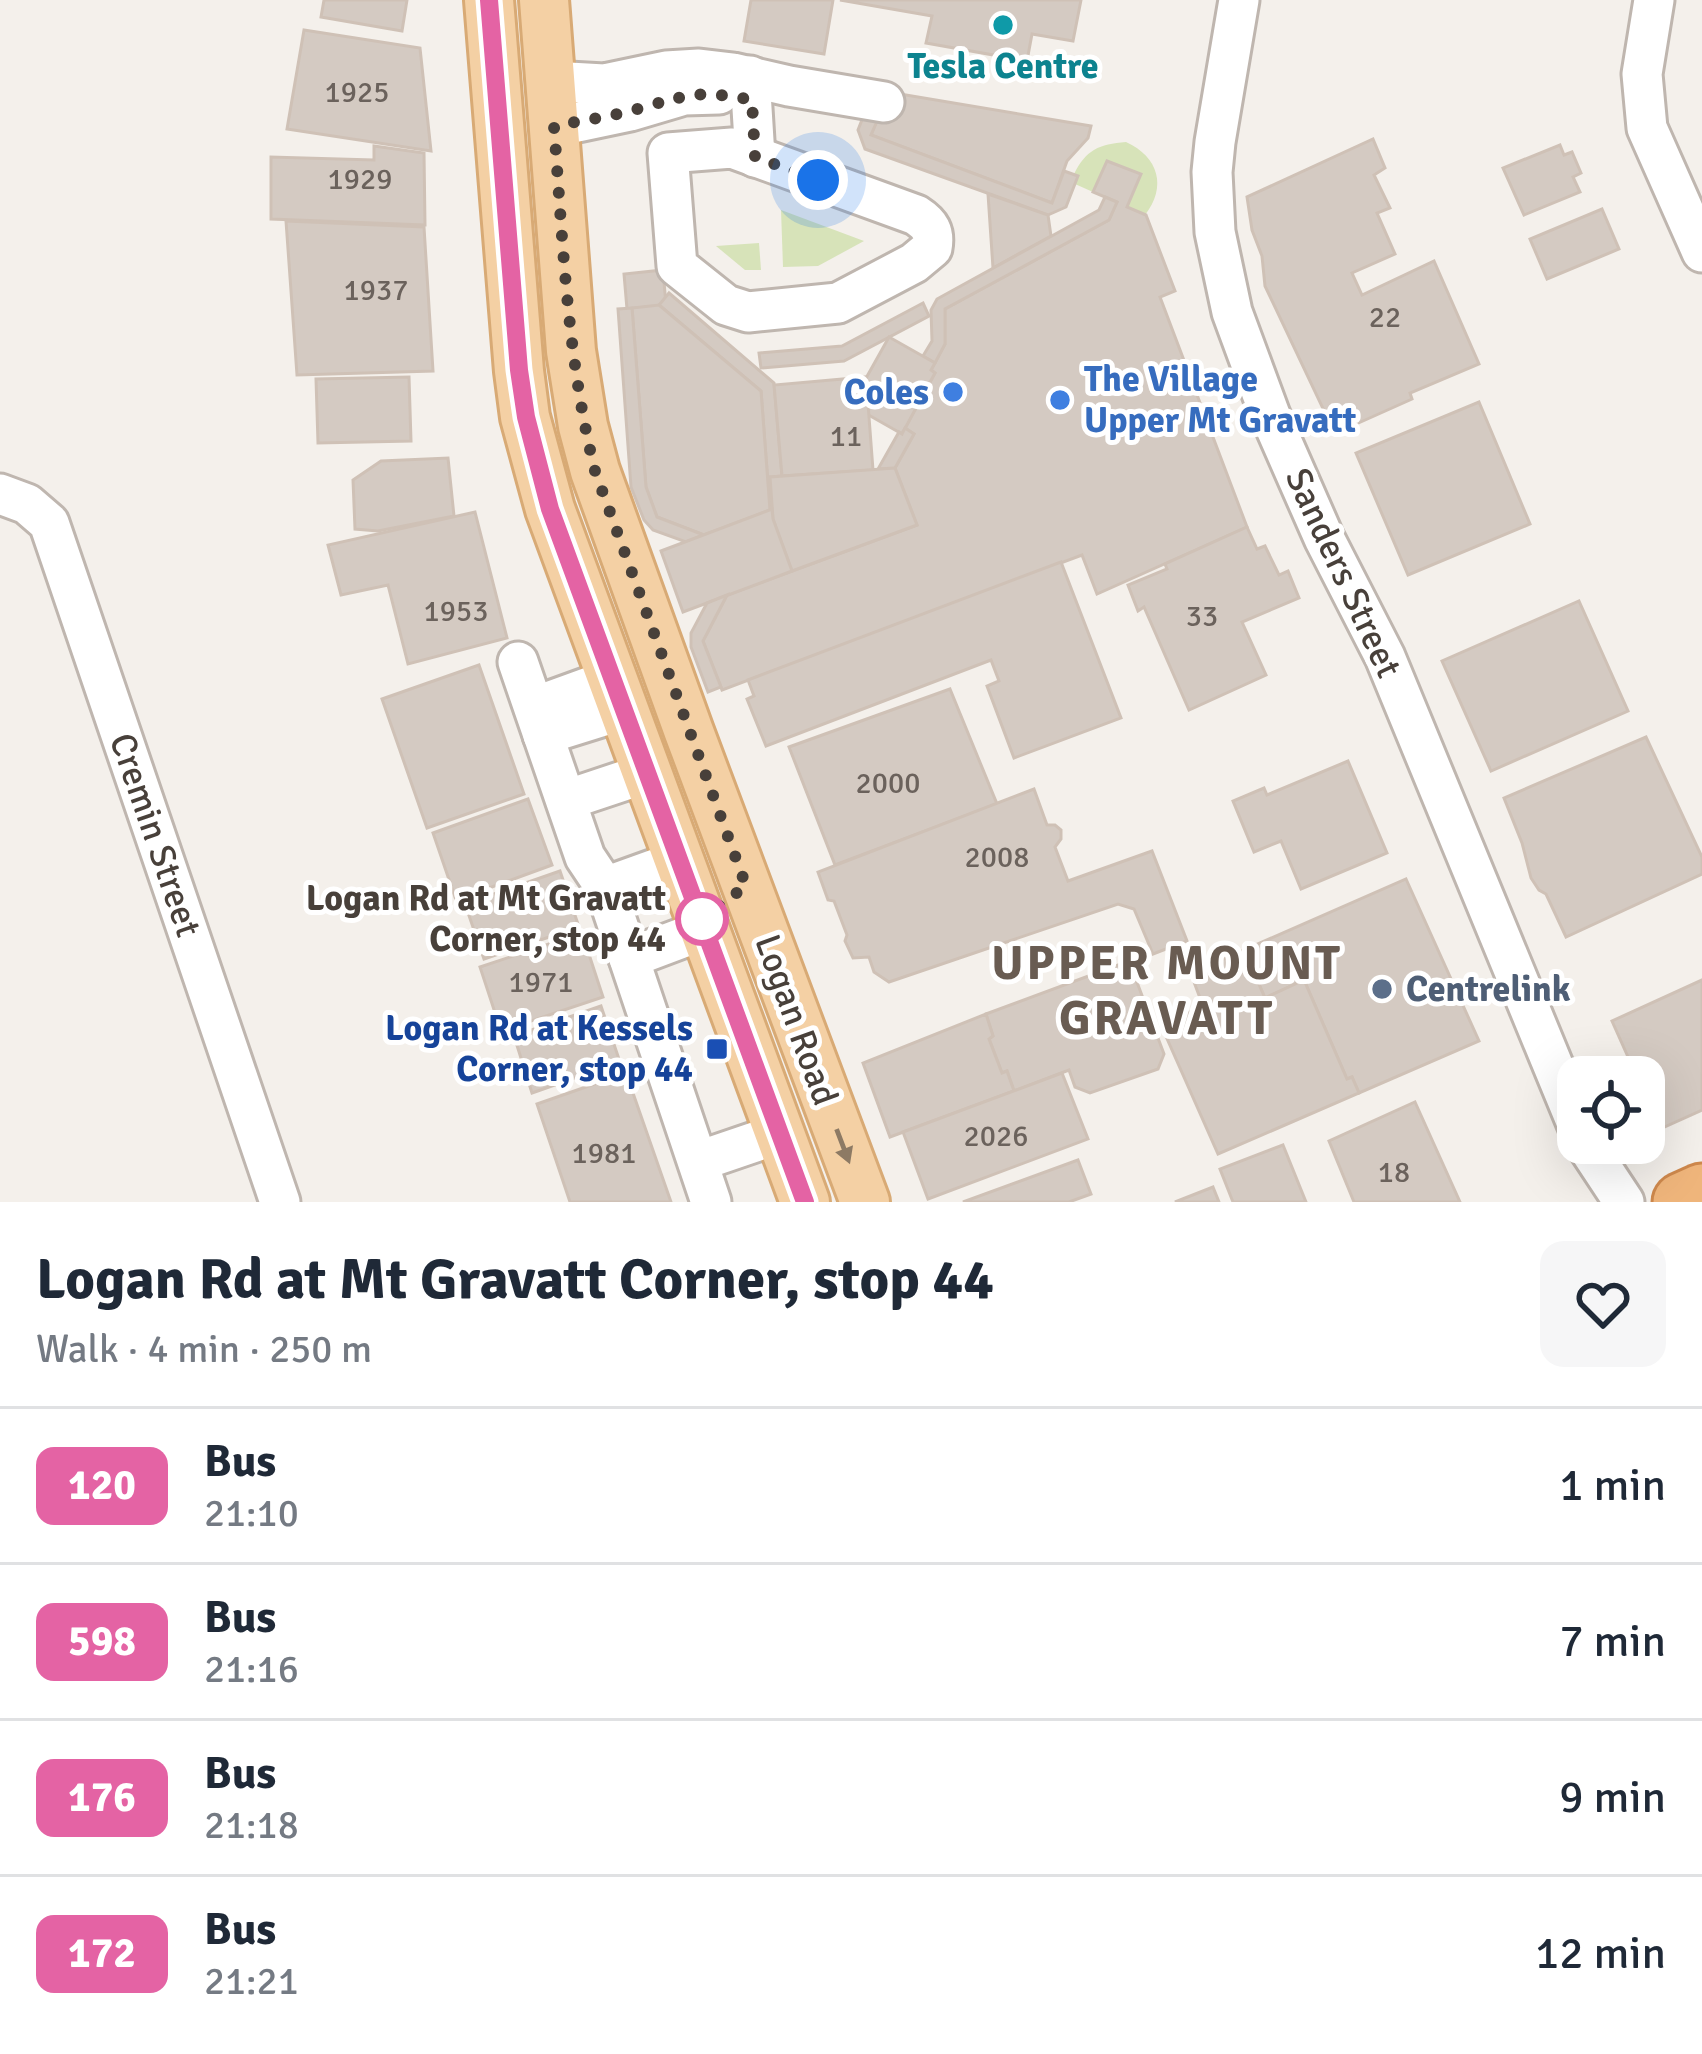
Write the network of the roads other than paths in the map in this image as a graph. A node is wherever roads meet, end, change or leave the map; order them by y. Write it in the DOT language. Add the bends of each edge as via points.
graph roads {
  1 [pos="489,0"];
  2 [pos="544,0"];
  3 [pos="1239,0"];
  4 [pos="1654,0"];
  5 [pos="751,88"];
  6 [pos="553,104"];
  7 [pos="880,111"];
  8 [pos="755,157"];
  9 [pos="1702,252"];
  10 [pos="0,494"];
  11 [pos="518,662"];
  12 [pos="617,694"];
  13 [pos="539,721"];
  14 [pos="647,772"];
  15 [pos="566,800"];
  16 [pos="680,860"];
  17 [pos="595,872"];
  18 [pos="706,929"];
  19 [pos="629,958"];
  20 [pos="1557,1075"];
  21 [pos="781,1133"];
  22 [pos="699,1161"];
  23 [pos="1599,1164"];
  24 [pos="1702,1193"];
  25 [pos="280,1202"];
  26 [pos="711,1202"];
  27 [pos="806,1202"];
  28 [pos="865,1202"];
  29 [pos="1624,1202"];
  30 [pos="1682,1202"];
  1 -- 12 [label="main road, Logan Road" via="526,417"];
  2 -- 6 [label="main road, Logan Road"];
  3 -- 20 [label="street, Sanders Street" via="1212,172 1232,312"];
  4 -- 9 [label="street" via="1642,74 1647,128"];
  5 -- 6 [label="street" via="699,69 666,71"];
  5 -- 7 [label="street" via="790,86"];
  5 -- 8 [label="street"];
  6 -- 28 [label="main road, Logan Road, one-way" via="571,351 595,471"];
  8 -- 8 [label="street" via="916,215 932,231 932,248 826,307 731,308 677,266 668,153 733,148"];
  10 -- 25 [label="street, Cremin Street" via="50,523"];
  11 -- 13 [label="street"];
  12 -- 13 [label="street"];
  12 -- 14 [label="main road, Logan Road"];
  13 -- 15 [label="street"];
  14 -- 15 [label="street"];
  14 -- 16 [label="main road, Logan Road"];
  15 -- 17 [label="street"];
  16 -- 17 [label="street"];
  16 -- 18 [label="main road, Logan Road"];
  17 -- 19 [label="street"];
  18 -- 19 [label="street"];
  18 -- 21 [label="main road, Logan Road"];
  19 -- 22 [label="street"];
  21 -- 22 [label="street"];
  21 -- 27 [label="main road, Logan Road"];
  22 -- 26 [label="street"];
  23 -- 29 [label="street"];
  24 -- 30 [label="highway"];
}
